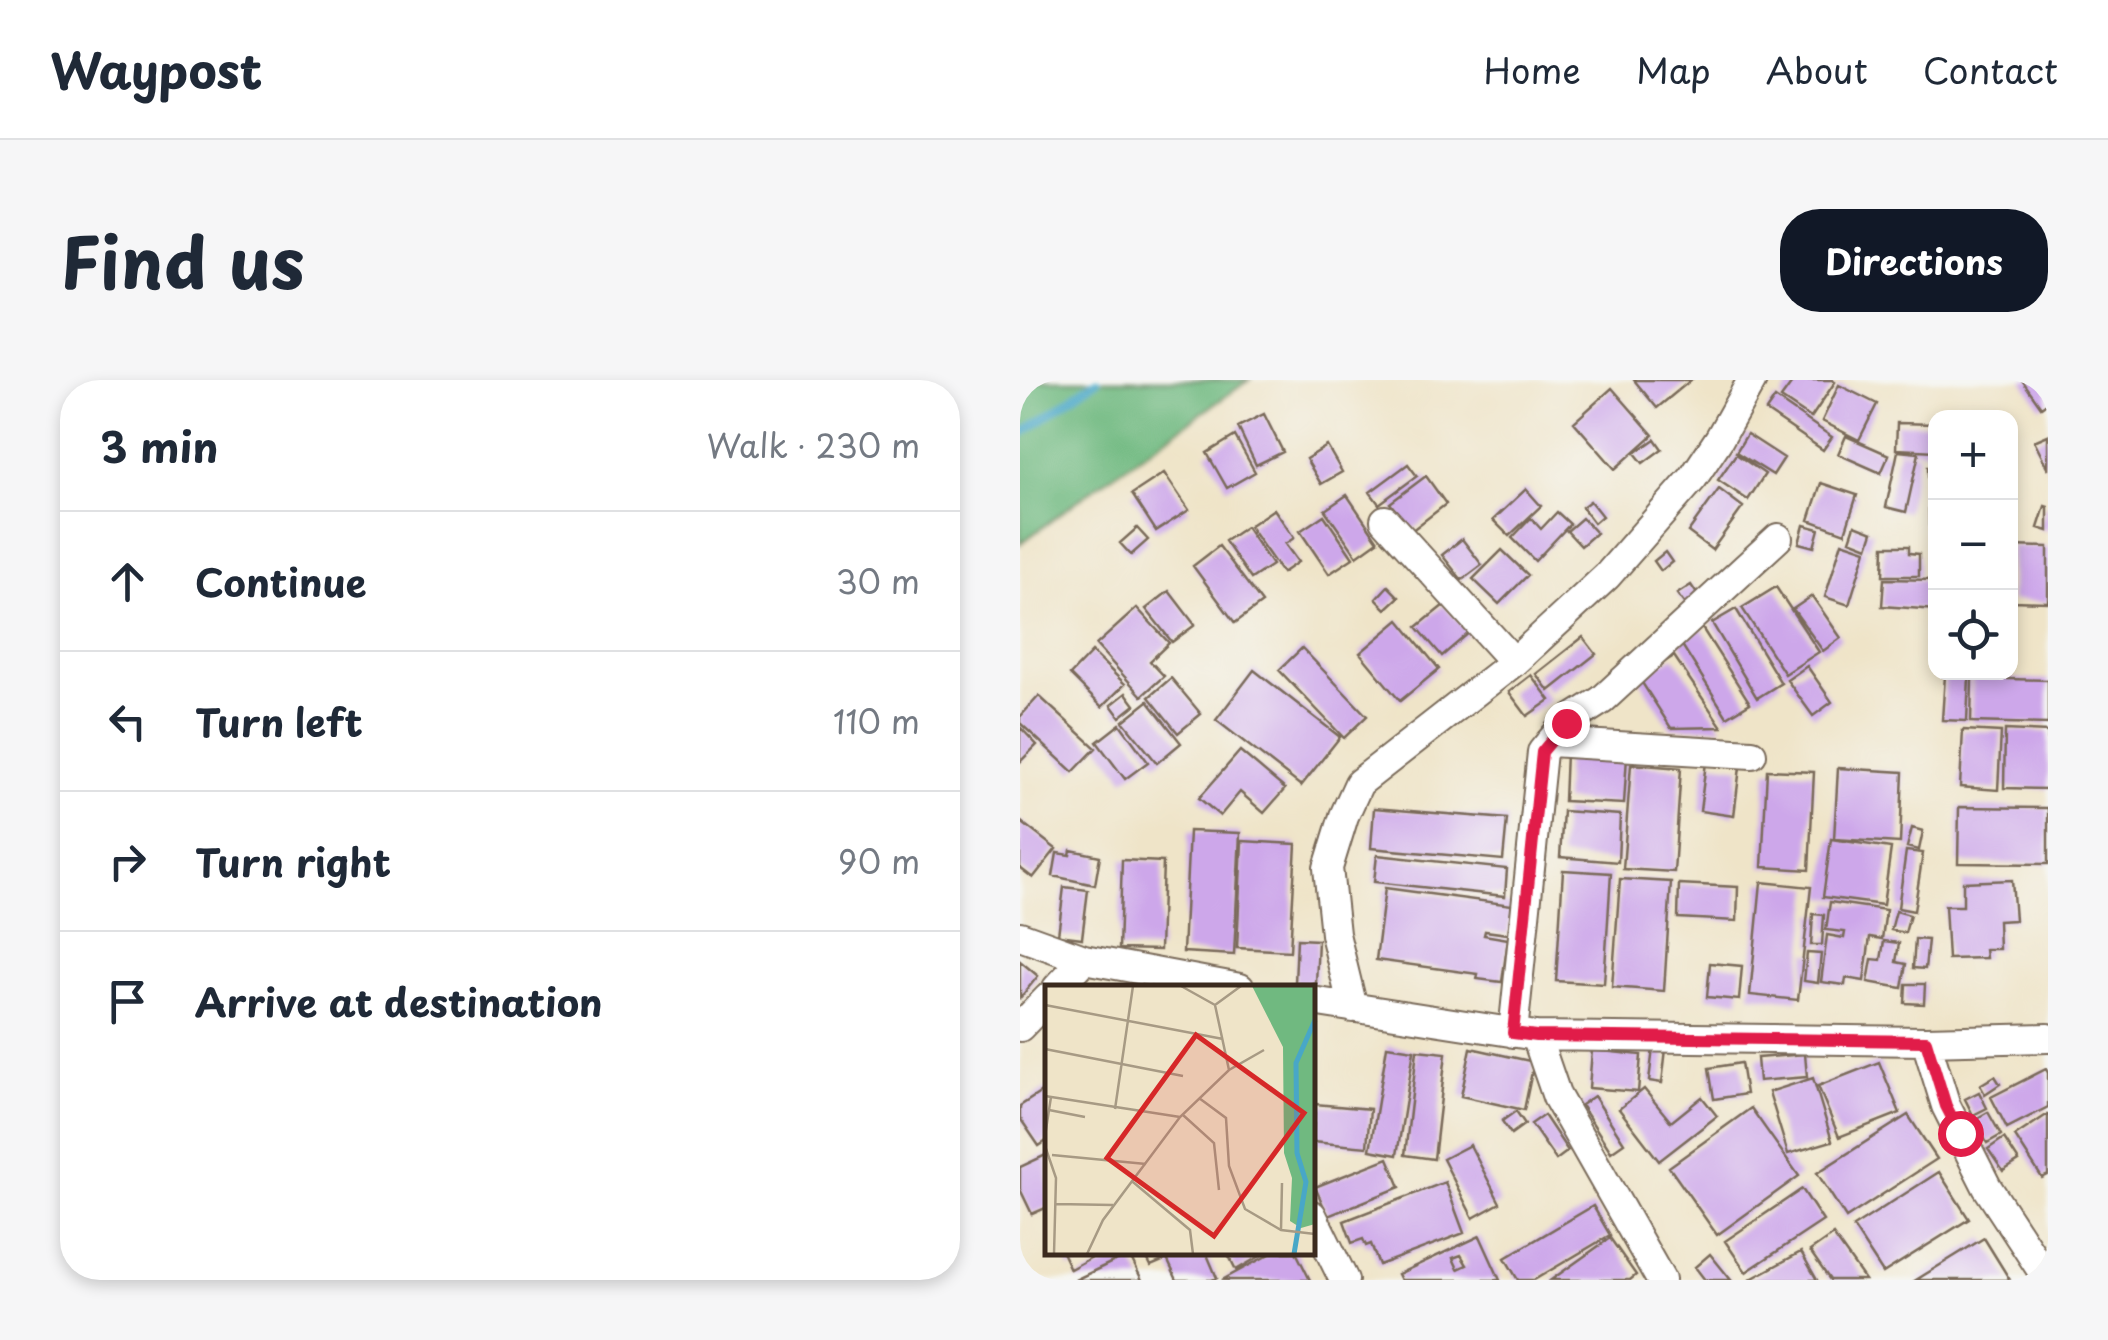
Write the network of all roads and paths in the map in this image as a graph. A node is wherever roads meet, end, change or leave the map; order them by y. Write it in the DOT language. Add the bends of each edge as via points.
graph roads {
  1 [pos="1752,380"];
  2 [pos="1386,520"];
  3 [pos="1778,538"];
  4 [pos="1514,662"];
  5 [pos="1550,742"];
  6 [pos="1752,754"];
  7 [pos="1020,936"];
  8 [pos="1084,959"];
  9 [pos="1060,985"];
  10 [pos="1224,985"];
  11 [pos="1045,1001"];
  12 [pos="1315,1002"];
  13 [pos="1353,1008"];
  14 [pos="1020,1027"];
  15 [pos="1525,1034"];
  16 [pos="2048,1038"];
  17 [pos="1926,1041"];
  18 [pos="1315,1222"];
  19 [pos="1344,1280"];
  20 [pos="1661,1280"];
  21 [pos="2048,1280"];
  1 -- 4 [label="street" via="1693,478 1607,576"];
  2 -- 4 [label="street"];
  3 -- 5 [label="street"];
  4 -- 13 [label="street" via="1360,783 1344,816 1328,868"];
  5 -- 6 [label="street"];
  5 -- 15 [label="street" via="1542,752"];
  7 -- 8 [label="street"];
  8 -- 9 [label="street"];
  8 -- 10 [label="street"];
  11 -- 14 [label="street"];
  12 -- 13 [label="street"];
  13 -- 15 [label="street"];
  15 -- 17 [label="street"];
  15 -- 20 [label="street"];
  16 -- 17 [label="street"];
  17 -- 21 [label="street" via="1946,1106 1987,1187"];
  18 -- 19 [label="street"];
}
